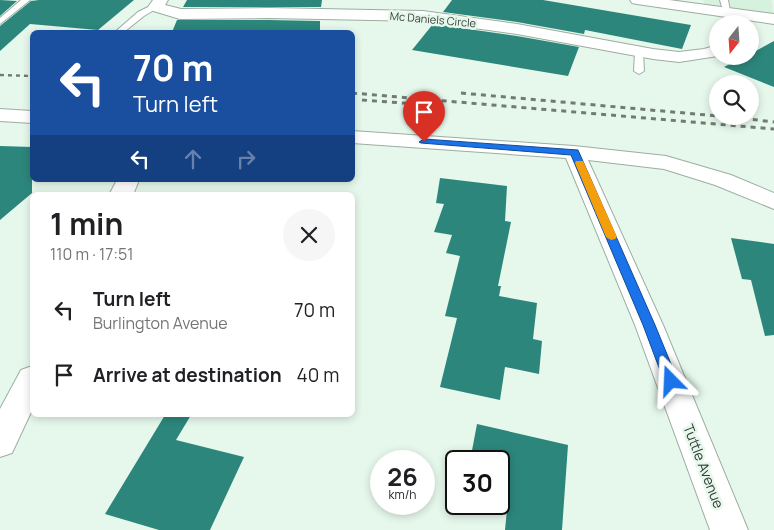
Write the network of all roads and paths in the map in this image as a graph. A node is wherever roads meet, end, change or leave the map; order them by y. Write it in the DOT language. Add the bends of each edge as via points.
graph roads {
  1 [pos="26,0"];
  2 [pos="636,0"];
  3 [pos="158,4"];
  4 [pos="726,7"];
  5 [pos="739,15"];
  6 [pos="774,19"];
  7 [pos="0,22"];
  8 [pos="759,22"];
  9 [pos="121,30"];
  10 [pos="639,52"];
  11 [pos="709,53"];
  12 [pos="639,71"];
  13 [pos="0,116"];
  14 [pos="30,117"];
  15 [pos="355,136"];
  16 [pos="574,152"];
  17 [pos="774,202"];
  18 [pos="30,383"];
  19 [pos="0,442"];
  20 [pos="729,530"];
  1 -- 7 [label="lane"];
  2 -- 4 [label="street"];
  3 -- 9 [label="lane"];
  3 -- 10 [label="street, Mc Daniels Circle" via="180,14 269,12 433,17"];
  4 -- 5 [label="street"];
  6 -- 8 [label="street"];
  10 -- 11 [label="street, Mc Daniels Circle" via="679,57"];
  10 -- 12 [label="lane"];
  13 -- 14 [label="street"];
  15 -- 16 [label="street"];
  16 -- 17 [label="street" via="666,163 723,180"];
  16 -- 20 [label="street, Tuttle Avenue" via="649,325"];
  18 -- 19 [label="street"];
}
